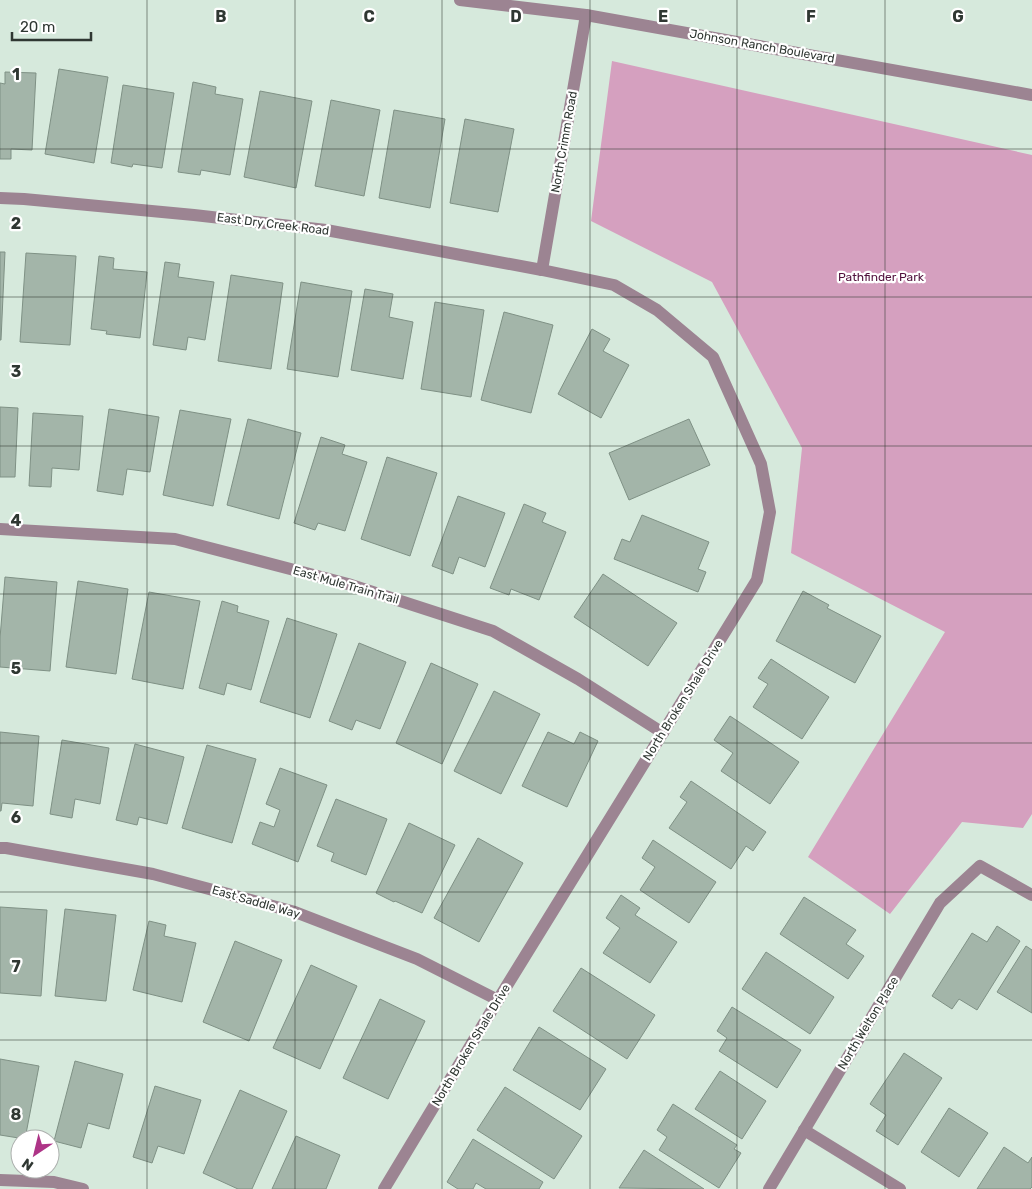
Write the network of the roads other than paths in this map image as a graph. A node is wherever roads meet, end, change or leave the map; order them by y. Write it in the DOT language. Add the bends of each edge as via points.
graph roads {
  1 [pos="460,0"];
  2 [pos="586,15"];
  3 [pos="1032,95"];
  4 [pos="0,198"];
  5 [pos="542,270"];
  6 [pos="0,530"];
  7 [pos="663,732"];
  8 [pos="0,848"];
  9 [pos="1032,895"];
  10 [pos="498,1000"];
  11 [pos="804,1130"];
  12 [pos="0,1180"];
  13 [pos="84,1189"];
  14 [pos="384,1189"];
  15 [pos="769,1189"];
  16 [pos="900,1189"];
  1 -- 2 [label="street, Johnson Ranch Boulevard"];
  2 -- 3 [label="street, Johnson Ranch Boulevard"];
  2 -- 5 [label="street, North Crimm Road"];
  4 -- 5 [label="street, East Dry Creek Road" via="326,230"];
  5 -- 7 [label="street, North Broken Shale Drive" via="614,285 657,310 713,358 762,464 770,512 757,580"];
  6 -- 7 [label="street, East Mule Train Trail" via="175,539 348,584 493,631"];
  7 -- 10 [label="street, North Broken Shale Drive"];
  8 -- 10 [label="street, East Saddle Way" via="153,874 296,912 417,959"];
  9 -- 11 [label="street, North Welton Place" via="980,866 940,902"];
  10 -- 14 [label="street, North Broken Shale Drive"];
  11 -- 15 [label="street, North Welton Place"];
  11 -- 16 [label="street"];
  12 -- 13 [label="street" via="54,1182"];
}
